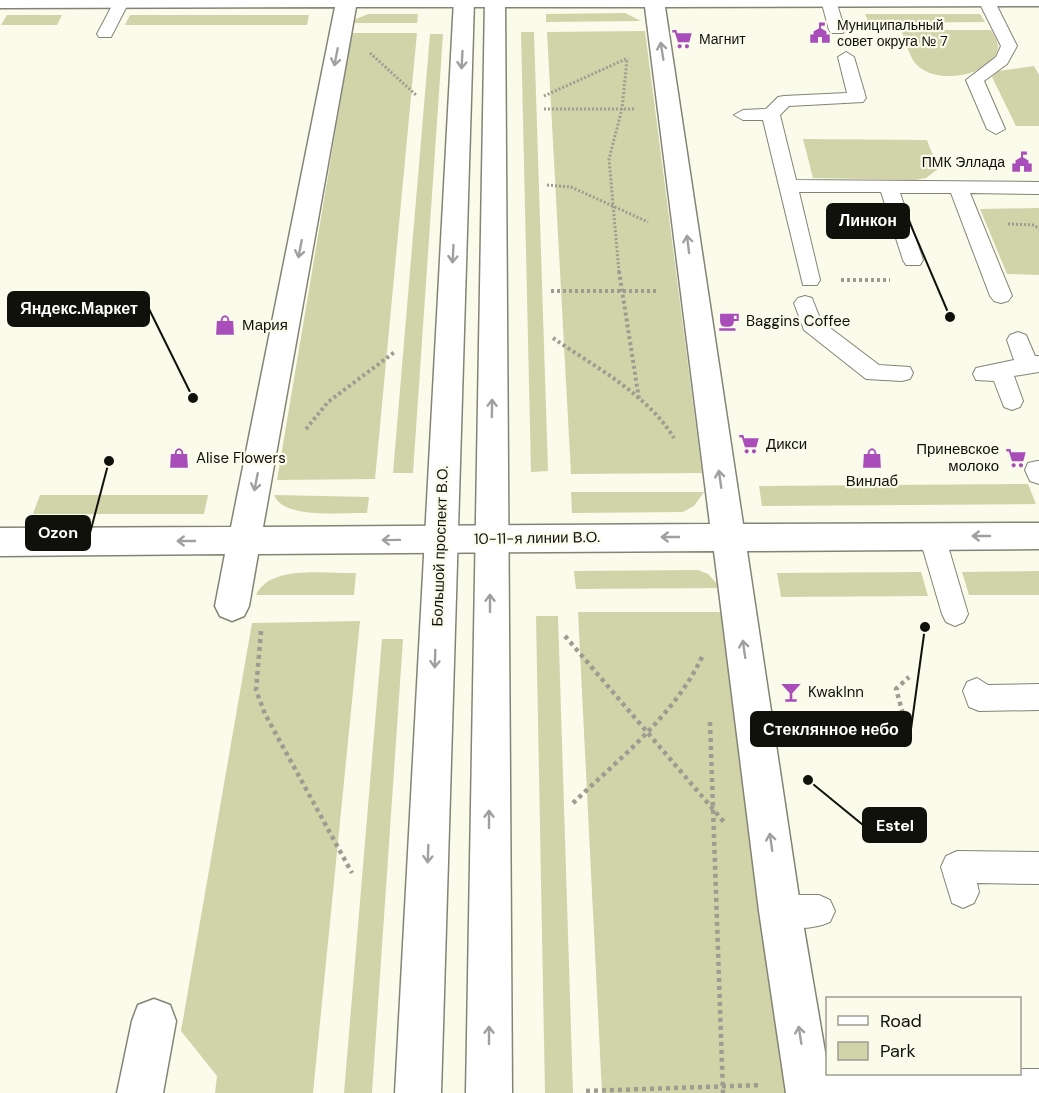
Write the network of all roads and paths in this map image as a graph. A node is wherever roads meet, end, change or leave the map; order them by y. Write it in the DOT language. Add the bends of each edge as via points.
graph roads {
  1 [pos="654,0"];
  2 [pos="767,0"];
  3 [pos="791,0"];
  4 [pos="966,0"];
  5 [pos="986,0"];
  6 [pos="1039,0"];
  7 [pos="480,1"];
  8 [pos="828,1"];
  9 [pos="121,2"];
  10 [pos="2,4"];
  11 [pos="345,9"];
  12 [pos="837,30"];
  13 [pos="105,34"];
  14 [pos="637,54"];
  15 [pos="846,57"];
  16 [pos="627,59"];
  17 [pos="416,95"];
  18 [pos="544,96"];
  19 [pos="544,109"];
  20 [pos="622,109"];
  21 [pos="676,112"];
  22 [pos="771,114"];
  23 [pos="743,115"];
  24 [pos="996,129"];
  25 [pos="1012,167"];
  26 [pos="547,185"];
  27 [pos="788,186"];
  28 [pos="889,187"];
  29 [pos="958,187"];
  30 [pos="1030,187"];
  31 [pos="613,206"];
  32 [pos="652,223"];
  33 [pos="913,260"];
  34 [pos="810,280"];
  35 [pos="893,280"];
  36 [pos="551,291"];
  37 [pos="621,291"];
  38 [pos="703,291"];
  39 [pos="1000,296"];
  40 [pos="805,303"];
  41 [pos="553,338"];
  42 [pos="1018,340"];
  43 [pos="396,351"];
  44 [pos="1033,364"];
  45 [pos="902,373"];
  46 [pos="639,399"];
  47 [pos="1012,401"];
  48 [pos="305,431"];
  49 [pos="675,440"];
  50 [pos="1039,536"];
  51 [pos="729,537"];
  52 [pos="932,537"];
  53 [pos="440,539"];
  54 [pos="490,539"];
  55 [pos="244,541"];
  56 [pos="0,542"];
  57 [pos="232,606"];
  58 [pos="955,614"];
  59 [pos="262,628"];
  60 [pos="565,636"];
  61 [pos="706,658"];
  62 [pos="909,677"];
  63 [pos="977,691"];
  64 [pos="1039,697"];
  65 [pos="709,716"];
  66 [pos="905,721"];
  67 [pos="645,731"];
  68 [pos="573,803"];
  69 [pos="712,808"];
  70 [pos="726,824"];
  71 [pos="1039,868"];
  72 [pos="352,873"];
  73 [pos="963,892"];
  74 [pos="780,911"];
  75 [pos="819,911"];
  76 [pos="154,1021"];
  77 [pos="722,1086"];
  78 [pos="1039,1087"];
  79 [pos="808,1090"];
  80 [pos="586,1091"];
  81 [pos="140,1093"];
  82 [pos="418,1093"];
  83 [pos="489,1093"];
  84 [pos="723,1093"];
  1 -- 2 [label="street"];
  1 -- 7 [label="street"];
  21 -- 1 [label="street, one-way"];
  2 -- 3 [label="street"];
  3 -- 8 [label="street"];
  4 -- 5 [label="street"];
  4 -- 8 [label="street"];
  5 -- 6 [label="street"];
  5 -- 24 [label="lane" via="1010,43 1004,61 975,80"];
  7 -- 11 [label="street"];
  7 -- 53 [label="street, Большой проспект В.О., one-way"];
  54 -- 7 [label="street, one-way"];
  8 -- 12 [label="lane"];
  9 -- 10 [label="street"];
  9 -- 11 [label="street"];
  9 -- 13 [label="lane"];
  11 -- 17 [label="path"];
  11 -- 55 [label="street, one-way"];
  14 -- 16 [label="path"];
  15 -- 22 [label="lane" via="856,98 784,101"];
  16 -- 18 [label="path"];
  16 -- 20 [label="path"];
  19 -- 20 [label="path"];
  20 -- 21 [label="path"];
  20 -- 31 [label="path" via="609,159"];
  38 -- 21 [label="street, one-way"];
  22 -- 23 [label="lane"];
  22 -- 27 [label="lane"];
  25 -- 30 [label="lane"];
  26 -- 31 [label="path" via="571,187"];
  27 -- 28 [label="lane"];
  27 -- 34 [label="lane"];
  28 -- 29 [label="lane"];
  28 -- 33 [label="lane"];
  29 -- 30 [label="lane"];
  29 -- 39 [label="lane"];
  31 -- 32 [label="path"];
  31 -- 37 [label="path"];
  34 -- 35 [label="path"];
  36 -- 37 [label="path"];
  37 -- 38 [label="path"];
  37 -- 46 [label="path"];
  51 -- 38 [label="street, one-way"];
  40 -- 45 [label="lane" via="812,325 874,373"];
  41 -- 46 [label="path"];
  42 -- 44 [label="lane"];
  43 -- 48 [label="path" via="328,402"];
  44 -- 47 [label="lane" via="993,374"];
  46 -- 49 [label="path"];
  50 -- 52 [label="street, 10-11-я линии В.О., one-way"];
  51 -- 52 [label="street, 10-11-я линии В.О."];
  51 -- 54 [label="street, 10-11-я линии В.О., one-way"];
  74 -- 51 [label="street, one-way"];
  52 -- 58 [label="lane"];
  53 -- 54 [label="street, 10-11-я линии В.О."];
  53 -- 55 [label="street, 10-11-я линии В.О., one-way"];
  53 -- 82 [label="street, Большой проспект В.О., one-way"];
  83 -- 54 [label="street, one-way"];
  55 -- 56 [label="street, 10-11-я линии В.О., one-way"];
  55 -- 57 [label="street"];
  59 -- 72 [label="path" via="256,690 265,714"];
  60 -- 67 [label="path"];
  61 -- 67 [label="path" via="706,647 692,679"];
  62 -- 66 [label="path" via="896,689"];
  63 -- 64 [label="lane" via="980,698"];
  65 -- 69 [label="path"];
  67 -- 68 [label="path"];
  67 -- 69 [label="path"];
  69 -- 70 [label="path"];
  69 -- 77 [label="path"];
  71 -- 73 [label="lane" via="957,867"];
  74 -- 75 [label="lane"];
  79 -- 74 [label="street, one-way"];
  76 -- 81 [label="street"];
  77 -- 79 [label="path" via="776,1085"];
  77 -- 80 [label="path"];
  77 -- 84 [label="path"];
  78 -- 79 [label="lane"];
}
